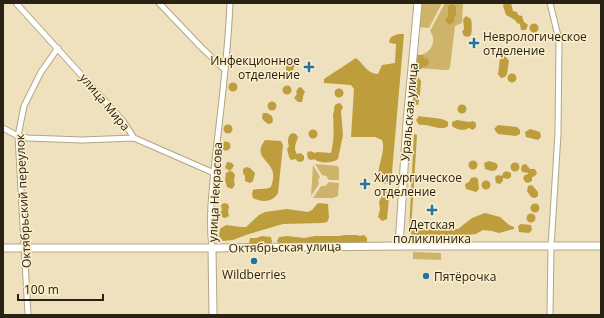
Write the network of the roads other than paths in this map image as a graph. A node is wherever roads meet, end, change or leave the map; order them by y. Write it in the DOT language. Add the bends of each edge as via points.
graph roads {
  1 [pos="16,3"];
  2 [pos="159,3"];
  3 [pos="230,3"];
  4 [pos="418,3"];
  5 [pos="550,3"];
  6 [pos="58,48"];
  7 [pos="226,70"];
  8 [pos="3,128"];
  9 [pos="18,136"];
  10 [pos="134,138"];
  11 [pos="214,173"];
  12 [pos="399,246"];
  13 [pos="601,246"];
  14 [pos="551,247"];
  15 [pos="3,248"];
  16 [pos="25,248"];
  17 [pos="212,248"];
  18 [pos="28,315"];
  19 [pos="213,315"];
  20 [pos="550,315"];
  1 -- 6 [label="street, улица Мира"];
  2 -- 7 [label="street"];
  3 -- 7 [label="street, улица Некрасова"];
  4 -- 12 [label="main road, Уральская улица"];
  5 -- 14 [label="street" via="559,40 558,134"];
  6 -- 9 [label="street, Октябрьский переулок" via="41,72 24,106"];
  6 -- 10 [label="street, улица Мира" via="123,121"];
  7 -- 11 [label="street, улица Некрасова"];
  8 -- 9 [label="street"];
  9 -- 10 [label="street" via="54,140"];
  9 -- 16 [label="street, Октябрьский переулок"];
  10 -- 11 [label="street, улица Мира"];
  11 -- 17 [label="street, улица Некрасова" via="210,233"];
  12 -- 14 [label="main road, Октябрьская улица"];
  12 -- 17 [label="main road, Октябрьская улица"];
  13 -- 14 [label="main road, Октябрьская улица"];
  14 -- 20 [label="street"];
  15 -- 16 [label="main road, Октябрьская улица"];
  16 -- 17 [label="main road, Октябрьская улица"];
  16 -- 18 [label="street, Октябрьский переулок"];
  17 -- 19 [label="main road, улица Некрасова"];
}
